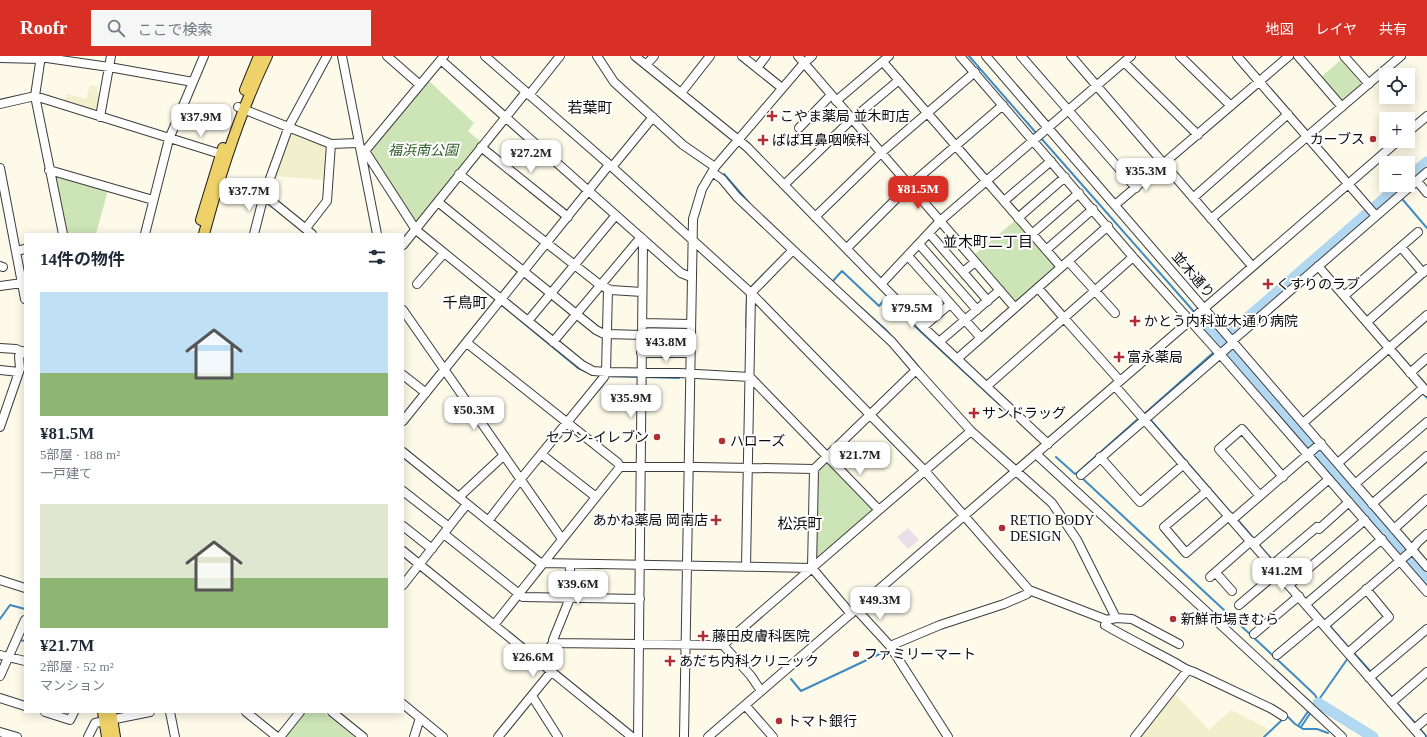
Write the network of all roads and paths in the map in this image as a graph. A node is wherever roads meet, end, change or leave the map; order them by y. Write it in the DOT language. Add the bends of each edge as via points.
graph roads {
  1 [pos="111,56"];
  2 [pos="204,56"];
  3 [pos="327,56"];
  4 [pos="342,56"];
  5 [pos="387,56"];
  6 [pos="485,56"];
  7 [pos="560,56"];
  8 [pos="597,56"];
  9 [pos="635,56"];
  10 [pos="654,56"];
  11 [pos="710,56"];
  12 [pos="742,56"];
  13 [pos="766,56"];
  14 [pos="798,56"];
  15 [pos="812,56"];
  16 [pos="960,56"];
  17 [pos="986,56"];
  18 [pos="1021,56"];
  19 [pos="1071,56"];
  20 [pos="1117,56"];
  21 [pos="1131,56"];
  22 [pos="1180,56"];
  23 [pos="1238,56"];
  24 [pos="1289,56"];
  25 [pos="1298,56"];
  26 [pos="1344,56"];
  27 [pos="40,57"];
  28 [pos="263,57"];
  29 [pos="1400,57"];
  30 [pos="0,58"];
  31 [pos="443,58"];
  32 [pos="886,59"];
  33 [pos="804,63"];
  34 [pos="1124,63"];
  35 [pos="646,65"];
  36 [pos="109,66"];
  37 [pos="757,68"];
  38 [pos="975,72"];
  39 [pos="898,80"];
  40 [pos="193,82"];
  41 [pos="1259,82"];
  42 [pos="1369,84"];
  43 [pos="420,85"];
  44 [pos="1097,86"];
  45 [pos="782,88"];
  46 [pos="681,93"];
  47 [pos="527,94"];
  48 [pos="35,96"];
  49 [pos="834,98"];
  50 [pos="0,104"];
  51 [pos="1003,105"];
  52 [pos="1231,106"];
  53 [pos="241,108"];
  54 [pos="1342,108"];
  55 [pos="1069,111"];
  56 [pos="927,112"];
  57 [pos="1288,114"];
  58 [pos="1427,116"];
  59 [pos="653,117"];
  60 [pos="100,118"];
  61 [pos="506,118"];
  62 [pos="852,120"];
  63 [pos="288,126"];
  64 [pos="1415,126"];
  65 [pos="799,128"];
  66 [pos="1040,135"];
  67 [pos="1198,135"];
  68 [pos="1308,138"];
  69 [pos="169,139"];
  70 [pos="738,140"];
  71 [pos="358,143"];
  72 [pos="331,144"];
  73 [pos="956,145"];
  74 [pos="481,147"];
  75 [pos="1390,148"];
  76 [pos="363,152"];
  77 [pos="882,152"];
  78 [pos="224,155"];
  79 [pos="1051,160"];
  80 [pos="1164,164"];
  81 [pos="610,166"];
  82 [pos="0,168"];
  83 [pos="49,170"];
  84 [pos="713,170"];
  85 [pos="1427,172"];
  86 [pos="459,174"];
  87 [pos="1065,177"];
  88 [pos="1417,181"];
  89 [pos="987,182"];
  90 [pos="215,183"];
  91 [pos="1348,184"];
  92 [pos="910,185"];
  93 [pos="784,186"];
  94 [pos="1136,188"];
  95 [pos="589,191"];
  96 [pos="1079,193"];
  97 [pos="1427,193"];
  98 [pos="264,195"];
  99 [pos="1193,198"];
  100 [pos="153,200"];
  101 [pos="1004,201"];
  102 [pos="438,202"];
  103 [pos="1115,205"];
  104 [pos="1093,209"];
  105 [pos="1372,213"];
  106 [pos="616,215"];
  107 [pos="568,217"];
  108 [pos="815,217"];
  109 [pos="1018,218"];
  110 [pos="1211,219"];
  111 [pos="940,221"];
  112 [pos="1108,226"];
  113 [pos="306,228"];
  114 [pos="416,230"];
  115 [pos="1418,232"];
  116 [pos="63,233"];
  117 [pos="145,233"];
  118 [pos="197,233"];
  119 [pos="204,233"];
  120 [pos="254,233"];
  121 [pos="311,233"];
  122 [pos="377,233"];
  123 [pos="929,233"];
  124 [pos="1032,234"];
  125 [pos="642,238"];
  126 [pos="691,239"];
  127 [pos="546,243"];
  128 [pos="404,244"];
  129 [pos="919,244"];
  130 [pos="1401,247"];
  131 [pos="846,248"];
  132 [pos="24,249"];
  133 [pos="793,250"];
  134 [pos="1046,250"];
  135 [pos="16,251"];
  136 [pos="442,255"];
  137 [pos="908,256"];
  138 [pos="1133,257"];
  139 [pos="1068,261"];
  140 [pos="975,262"];
  141 [pos="574,266"];
  142 [pos="1252,266"];
  143 [pos="1318,266"];
  144 [pos="1061,267"];
  145 [pos="1425,271"];
  146 [pos="524,272"];
  147 [pos="963,272"];
  148 [pos="692,277"];
  149 [pos="22,283"];
  150 [pos="417,284"];
  151 [pos="881,284"];
  152 [pos="0,286"];
  153 [pos="604,287"];
  154 [pos="1038,288"];
  155 [pos="1000,290"];
  156 [pos="1094,291"];
  157 [pos="642,292"];
  158 [pos="751,292"];
  159 [pos="24,294"];
  160 [pos="551,294"];
  161 [pos="1344,296"];
  162 [pos="501,299"];
  163 [pos="988,301"];
  164 [pos="950,304"];
  165 [pos="1015,308"];
  166 [pos="977,310"];
  167 [pos="1202,310"];
  168 [pos="404,311"];
  169 [pos="576,314"];
  170 [pos="1115,314"];
  171 [pos="1427,315"];
  172 [pos="1064,318"];
  173 [pos="1191,319"];
  174 [pos="965,321"];
  175 [pos="528,322"];
  176 [pos="1366,322"];
  177 [pos="642,323"];
  178 [pos="690,324"];
  179 [pos="923,327"];
  180 [pos="607,334"];
  181 [pos="642,334"];
  182 [pos="981,338"];
  183 [pos="553,342"];
  184 [pos="939,342"];
  185 [pos="467,343"];
  186 [pos="1232,343"];
  187 [pos="0,348"];
  188 [pos="1387,350"];
  189 [pos="24,351"];
  190 [pos="1219,352"];
  191 [pos="641,353"];
  192 [pos="690,353"];
  193 [pos="1427,358"];
  194 [pos="957,359"];
  195 [pos="0,370"];
  196 [pos="444,370"];
  197 [pos="916,370"];
  198 [pos="19,372"];
  199 [pos="606,372"];
  200 [pos="641,372"];
  201 [pos="1410,373"];
  202 [pos="689,374"];
  203 [pos="404,376"];
  204 [pos="750,377"];
  205 [pos="1117,383"];
  206 [pos="987,386"];
  207 [pos="1423,390"];
  208 [pos="426,393"];
  209 [pos="869,414"];
  210 [pos="1145,417"];
  211 [pos="404,420"];
  212 [pos="1427,422"];
  213 [pos="566,423"];
  214 [pos="1303,423"];
  215 [pos="0,427"];
  216 [pos="971,431"];
  217 [pos="1048,444"];
  218 [pos="1319,445"];
  219 [pos="404,453"];
  220 [pos="541,454"];
  221 [pos="1036,454"];
  222 [pos="1309,454"];
  223 [pos="503,456"];
  224 [pos="827,456"];
  225 [pos="1427,456"];
  226 [pos="1100,457"];
  227 [pos="1338,463"];
  228 [pos="1184,464"];
  229 [pos="620,467"];
  230 [pos="639,467"];
  231 [pos="689,467"];
  232 [pos="748,468"];
  233 [pos="814,469"];
  234 [pos="925,471"];
  235 [pos="1016,471"];
  236 [pos="1081,475"];
  237 [pos="1283,477"];
  238 [pos="1329,479"];
  239 [pos="520,480"];
  240 [pos="1355,484"];
  241 [pos="1207,491"];
  242 [pos="404,492"];
  243 [pos="1260,496"];
  244 [pos="459,497"];
  245 [pos="596,497"];
  246 [pos="1427,499"];
  247 [pos="1349,502"];
  248 [pos="467,504"];
  249 [pos="1372,504"];
  250 [pos="878,510"];
  251 [pos="965,516"];
  252 [pos="1233,517"];
  253 [pos="1365,520"];
  254 [pos="488,521"];
  255 [pos="404,527"];
  256 [pos="1394,529"];
  257 [pos="446,530"];
  258 [pos="1427,534"];
  259 [pos="562,539"];
  260 [pos="1382,539"];
  261 [pos="1254,542"];
  262 [pos="432,549"];
  263 [pos="1411,551"];
  264 [pos="404,552"];
  265 [pos="1401,559"];
  266 [pos="546,563"];
  267 [pos="419,564"];
  268 [pos="570,564"];
  269 [pos="1274,564"];
  270 [pos="641,565"];
  271 [pos="686,566"];
  272 [pos="746,566"];
  273 [pos="1427,566"];
  274 [pos="812,568"];
  275 [pos="1278,572"];
  276 [pos="0,580"];
  277 [pos="1291,583"];
  278 [pos="404,584"];
  279 [pos="24,588"];
  280 [pos="1029,590"];
  281 [pos="1366,590"];
  282 [pos="1232,591"];
  283 [pos="1427,592"];
  284 [pos="521,595"];
  285 [pos="1299,596"];
  286 [pos="570,598"];
  287 [pos="640,600"];
  288 [pos="1308,603"];
  289 [pos="1239,605"];
  290 [pos="854,611"];
  291 [pos="1116,618"];
  292 [pos="24,622"];
  293 [pos="1106,622"];
  294 [pos="1325,623"];
  295 [pos="494,625"];
  296 [pos="1427,629"];
  297 [pos="1254,634"];
  298 [pos="553,643"];
  299 [pos="1179,644"];
  300 [pos="640,645"];
  301 [pos="685,645"];
  302 [pos="723,645"];
  303 [pos="890,646"];
  304 [pos="0,655"];
  305 [pos="1277,655"];
  306 [pos="1350,655"];
  307 [pos="9,657"];
  308 [pos="24,661"];
  309 [pos="539,662"];
  310 [pos="1187,671"];
  311 [pos="551,672"];
  312 [pos="1427,672"];
  313 [pos="0,676"];
  314 [pos="1369,678"];
  315 [pos="761,691"];
  316 [pos="532,696"];
  317 [pos="0,698"];
  318 [pos="1391,703"];
  319 [pos="404,705"];
  320 [pos="745,705"];
  321 [pos="24,706"];
  322 [pos="48,713"];
  323 [pos="74,713"];
  324 [pos="140,713"];
  325 [pos="170,713"];
  326 [pos="247,713"];
  327 [pos="299,713"];
  328 [pos="333,713"];
  329 [pos="108,716"];
  330 [pos="1283,716"];
  331 [pos="1427,718"];
  332 [pos="420,720"];
  333 [pos="1414,729"];
  334 [pos="0,732"];
  335 [pos="17,737"];
  336 [pos="88,737"];
  337 [pos="107,737"];
  338 [pos="115,737"];
  339 [pos="175,737"];
  340 [pos="277,737"];
  341 [pos="363,737"];
  342 [pos="414,737"];
  343 [pos="443,737"];
  344 [pos="498,737"];
  345 [pos="558,737"];
  346 [pos="632,737"];
  347 [pos="638,737"];
  348 [pos="684,737"];
  349 [pos="708,737"];
  350 [pos="773,737"];
  351 [pos="948,737"];
  352 [pos="1135,737"];
  353 [pos="1342,737"];
  354 [pos="1421,737"];
  1 -- 36 [label="street"];
  2 -- 40 [label="street"];
  3 -- 63 [label="street"];
  4 -- 71 [label="street"];
  5 -- 43 [label="street"];
  6 -- 47 [label="street"];
  7 -- 47 [label="street"];
  8 -- 59 [label="street" via="614,82"];
  9 -- 35 [label="street"];
  10 -- 35 [label="street"];
  11 -- 46 [label="street"];
  12 -- 37 [label="street"];
  13 -- 37 [label="street"];
  14 -- 33 [label="street"];
  15 -- 33 [label="street"];
  16 -- 38 [label="street"];
  17 -- 66 [label="street, 並木通り"];
  18 -- 55 [label="street"];
  19 -- 44 [label="street"];
  20 -- 34 [label="street"];
  21 -- 34 [label="street"];
  22 -- 52 [label="street"];
  23 -- 41 [label="street"];
  24 -- 41 [label="street"];
  25 -- 54 [label="street"];
  26 -- 42 [label="street"];
  27 -- 30 [label="street"];
  27 -- 36 [label="street"];
  27 -- 48 [label="street"];
  28 -- 53 [label="main road"];
  29 -- 42 [label="street"];
  31 -- 43 [label="street"];
  31 -- 61 [label="street"];
  32 -- 39 [label="street"];
  32 -- 49 [label="street"];
  33 -- 45 [label="street"];
  33 -- 49 [label="street"];
  34 -- 44 [label="street"];
  34 -- 67 [label="street"];
  35 -- 46 [label="street"];
  36 -- 40 [label="street"];
  36 -- 60 [label="street"];
  37 -- 45 [label="street"];
  38 -- 51 [label="street"];
  38 -- 56 [label="street"];
  39 -- 56 [label="street"];
  39 -- 62 [label="street"];
  40 -- 69 [label="street"];
  41 -- 52 [label="street"];
  41 -- 57 [label="street"];
  42 -- 54 [label="street"];
  43 -- 76 [label="street"];
  44 -- 55 [label="street"];
  44 -- 80 [label="street"];
  45 -- 70 [label="street"];
  46 -- 70 [label="street"];
  47 -- 61 [label="street"];
  47 -- 81 [label="street"];
  48 -- 50 [label="street"];
  48 -- 60 [label="street"];
  48 -- 83 [label="street"];
  49 -- 62 [label="street"];
  49 -- 65 [label="street"];
  51 -- 66 [label="street"];
  51 -- 73 [label="street"];
  52 -- 67 [label="street"];
  53 -- 63 [label="street"];
  53 -- 78 [label="main road"];
  54 -- 68 [label="street"];
  55 -- 66 [label="street"];
  55 -- 94 [label="street"];
  56 -- 73 [label="street"];
  56 -- 77 [label="street"];
  57 -- 68 [label="street"];
  57 -- 99 [label="street"];
  58 -- 64 [label="street"];
  59 -- 81 [label="street"];
  59 -- 84 [label="street"];
  60 -- 69 [label="street"];
  61 -- 74 [label="street"];
  61 -- 95 [label="street"];
  62 -- 77 [label="street"];
  62 -- 93 [label="street"];
  63 -- 72 [label="street"];
  63 -- 98 [label="street"];
  66 -- 79 [label="street"];
  66 -- 89 [label="street"];
  66 -- 103 [label="street, 並木通り"];
  67 -- 80 [label="street"];
  68 -- 91 [label="street"];
  68 -- 110 [label="street"];
  69 -- 78 [label="street"];
  69 -- 100 [label="street"];
  70 -- 84 [label="street"];
  70 -- 93 [label="street"];
  71 -- 72 [label="street"];
  71 -- 76 [label="street"];
  72 -- 113 [label="street" via="327,201"];
  73 -- 89 [label="street"];
  73 -- 92 [label="street"];
  74 -- 86 [label="street"];
  74 -- 107 [label="street"];
  75 -- 91 [label="street"];
  76 -- 114 [label="street"];
  76 -- 122 [label="street"];
  77 -- 92 [label="street"];
  77 -- 108 [label="street"];
  78 -- 90 [label="main road"];
  79 -- 87 [label="street"];
  79 -- 101 [label="street"];
  80 -- 94 [label="street"];
  80 -- 99 [label="street"];
  81 -- 95 [label="street"];
  81 -- 126 [label="street"];
  82 -- 135 [label="street"];
  83 -- 100 [label="street"];
  83 -- 116 [label="street"];
  84 -- 126 [label="street" via="696,204"];
  84 -- 133 [label="street" via="737,197"];
  85 -- 88 [label="street"];
  86 -- 102 [label="street"];
  86 -- 127 [label="street"];
  87 -- 96 [label="street"];
  87 -- 109 [label="street"];
  88 -- 97 [label="street"];
  88 -- 105 [label="street"];
  89 -- 101 [label="street"];
  89 -- 111 [label="street"];
  90 -- 98 [label="street"];
  90 -- 118 [label="main road"];
  90 -- 119 [label="main road"];
  91 -- 105 [label="street"];
  91 -- 142 [label="street"];
  92 -- 111 [label="street"];
  92 -- 131 [label="street"];
  93 -- 108 [label="street"];
  94 -- 103 [label="street"];
  95 -- 106 [label="street"];
  95 -- 107 [label="street"];
  96 -- 104 [label="street"];
  96 -- 124 [label="street"];
  98 -- 113 [label="street"];
  98 -- 120 [label="street"];
  99 -- 110 [label="street"];
  100 -- 117 [label="street"];
  101 -- 109 [label="street"];
  102 -- 114 [label="street"];
  102 -- 146 [label="street"];
  103 -- 167 [label="street, 並木通り"];
  104 -- 112 [label="street"];
  104 -- 134 [label="street"];
  105 -- 143 [label="street"];
  106 -- 125 [label="street"];
  106 -- 141 [label="street"];
  107 -- 127 [label="street"];
  108 -- 131 [label="street"];
  109 -- 124 [label="street"];
  110 -- 142 [label="street"];
  111 -- 123 [label="street"];
  111 -- 140 [label="street"];
  112 -- 138 [label="street"];
  112 -- 139 [label="street"];
  113 -- 121 [label="street"];
  114 -- 128 [label="street"];
  114 -- 136 [label="street"];
  115 -- 130 [label="street"];
  123 -- 129 [label="street"];
  123 -- 147 [label="street"];
  124 -- 134 [label="street"];
  125 -- 148 [label="street" via="681,273"];
  125 -- 153 [label="street"];
  125 -- 157 [label="street"];
  126 -- 148 [label="street"];
  126 -- 158 [label="street"];
  127 -- 141 [label="street"];
  127 -- 146 [label="street"];
  129 -- 137 [label="street"];
  129 -- 166 [label="street"];
  130 -- 145 [label="street"];
  130 -- 161 [label="street"];
  131 -- 151 [label="street"];
  132 -- 135 [label="street"];
  133 -- 158 [label="street"];
  133 -- 197 [label="street" via="869,319"];
  134 -- 144 [label="street"];
  135 -- 149 [label="street"];
  136 -- 150 [label="street"];
  136 -- 162 [label="street"];
  137 -- 151 [label="street"];
  137 -- 164 [label="street"];
  138 -- 156 [label="street"];
  138 -- 173 [label="street"];
  139 -- 144 [label="street"];
  139 -- 156 [label="street"];
  140 -- 147 [label="street"];
  140 -- 155 [label="street"];
  141 -- 153 [label="street"];
  141 -- 160 [label="street"];
  142 -- 167 [label="street"];
  143 -- 161 [label="street"];
  143 -- 186 [label="street"];
  144 -- 154 [label="street"];
  145 -- 176 [label="street"];
  146 -- 160 [label="street"];
  146 -- 162 [label="street"];
  147 -- 163 [label="street"];
  148 -- 178 [label="street"];
  149 -- 152 [label="street"];
  149 -- 159 [label="street"];
  151 -- 179 [label="street"];
  153 -- 157 [label="street" via="611,290"];
  153 -- 169 [label="street"];
  153 -- 180 [label="street"];
  154 -- 165 [label="street"];
  154 -- 172 [label="street"];
  155 -- 163 [label="street"];
  155 -- 165 [label="street"];
  156 -- 170 [label="street"];
  156 -- 172 [label="street"];
  157 -- 177 [label="street"];
  158 -- 204 [label="street"];
  158 -- 209 [label="street"];
  160 -- 169 [label="street"];
  160 -- 175 [label="street"];
  161 -- 176 [label="street"];
  162 -- 175 [label="street"];
  162 -- 185 [label="street"];
  163 -- 166 [label="street"];
  164 -- 174 [label="street"];
  164 -- 179 [label="street"];
  165 -- 182 [label="street"];
  166 -- 174 [label="street"];
  167 -- 173 [label="street"];
  167 -- 186 [label="street, 並木通り"];
  168 -- 196 [label="street"];
  169 -- 180 [label="street" via="596,330"];
  169 -- 183 [label="street"];
  171 -- 188 [label="street"];
  172 -- 205 [label="street"];
  172 -- 206 [label="street"];
  173 -- 190 [label="street"];
  173 -- 205 [label="street"];
  174 -- 182 [label="street"];
  174 -- 184 [label="street"];
  175 -- 183 [label="street"];
  176 -- 188 [label="street"];
  177 -- 178 [label="street"];
  177 -- 181 [label="street"];
  178 -- 192 [label="street"];
  179 -- 184 [label="street"];
  180 -- 181 [label="street"];
  180 -- 199 [label="street"];
  181 -- 191 [label="street"];
  182 -- 194 [label="street"];
  183 -- 199 [label="street" via="587,369"];
  184 -- 194 [label="street"];
  185 -- 196 [label="street"];
  185 -- 213 [label="street"];
  186 -- 190 [label="street"];
  186 -- 214 [label="street, 並木通り"];
  187 -- 189 [label="street"];
  188 -- 201 [label="street"];
  188 -- 214 [label="street"];
  189 -- 198 [label="street" via="20,356"];
  190 -- 210 [label="street"];
  190 -- 222 [label="street"];
  191 -- 192 [label="street"];
  191 -- 200 [label="street"];
  192 -- 202 [label="street"];
  193 -- 201 [label="street"];
  194 -- 206 [label="street"];
  195 -- 198 [label="street"];
  196 -- 208 [label="street"];
  196 -- 223 [label="street"];
  197 -- 209 [label="street"];
  197 -- 216 [label="street"];
  198 -- 215 [label="street"];
  199 -- 200 [label="street"];
  199 -- 213 [label="street"];
  200 -- 202 [label="street"];
  200 -- 230 [label="street"];
  201 -- 207 [label="street"];
  202 -- 204 [label="street"];
  202 -- 231 [label="street"];
  203 -- 208 [label="street"];
  204 -- 224 [label="street"];
  204 -- 232 [label="street"];
  205 -- 210 [label="street"];
  205 -- 217 [label="street"];
  206 -- 217 [label="street"];
  207 -- 227 [label="street"];
  208 -- 211 [label="street"];
  209 -- 224 [label="street"];
  209 -- 234 [label="street"];
  210 -- 226 [label="street"];
  210 -- 228 [label="street"];
  212 -- 240 [label="street"];
  213 -- 220 [label="street"];
  213 -- 229 [label="street"];
  214 -- 218 [label="street, 並木通り"];
  216 -- 234 [label="street"];
  216 -- 235 [label="street"];
  217 -- 221 [label="street"];
  218 -- 222 [label="street"];
  218 -- 227 [label="street, 並木通り"];
  219 -- 244 [label="street"];
  220 -- 239 [label="street"];
  220 -- 245 [label="street"];
  221 -- 235 [label="street"];
  221 -- 353 [label="street"];
  222 -- 237 [label="street"];
  222 -- 238 [label="street"];
  223 -- 239 [label="street"];
  223 -- 244 [label="street"];
  224 -- 233 [label="street"];
  224 -- 250 [label="street"];
  225 -- 249 [label="street"];
  226 -- 228 [label="street" via="1140,502"];
  226 -- 236 [label="street"];
  227 -- 240 [label="street, 並木通り"];
  228 -- 241 [label="street"];
  229 -- 230 [label="street"];
  229 -- 245 [label="street"];
  230 -- 231 [label="street"];
  230 -- 270 [label="street"];
  231 -- 232 [label="street"];
  231 -- 271 [label="street"];
  232 -- 233 [label="street"];
  232 -- 272 [label="street"];
  233 -- 274 [label="street"];
  234 -- 250 [label="street"];
  234 -- 251 [label="street"];
  235 -- 251 [label="street"];
  235 -- 291 [label="street" via="1052,503 1069,528"];
  237 -- 243 [label="street"];
  237 -- 243 [label="street" via="1242,429 1219,449"];
  238 -- 247 [label="street"];
  238 -- 261 [label="street"];
  239 -- 254 [label="street"];
  239 -- 259 [label="street"];
  240 -- 249 [label="street, 並木通り"];
  241 -- 252 [label="street"];
  241 -- 252 [label="street" via="1164,527 1186,553"];
  242 -- 257 [label="street"];
  243 -- 252 [label="street"];
  244 -- 248 [label="street"];
  245 -- 259 [label="street"];
  246 -- 256 [label="street"];
  247 -- 253 [label="street"];
  247 -- 269 [label="street"];
  248 -- 254 [label="street"];
  248 -- 257 [label="street"];
  249 -- 256 [label="street, 並木通り"];
  250 -- 274 [label="street"];
  251 -- 280 [label="street"];
  251 -- 290 [label="street"];
  252 -- 261 [label="street"];
  253 -- 260 [label="street"];
  253 -- 277 [label="street"];
  254 -- 266 [label="street" via="539,562"];
  255 -- 262 [label="street"];
  256 -- 263 [label="street, 並木通り"];
  257 -- 262 [label="street"];
  257 -- 284 [label="street"];
  258 -- 263 [label="street"];
  259 -- 266 [label="street"];
  260 -- 265 [label="street"];
  260 -- 288 [label="street"];
  261 -- 269 [label="street"];
  261 -- 282 [label="street" via="1213,575"];
  262 -- 267 [label="street"];
  263 -- 265 [label="street"];
  263 -- 273 [label="street, 並木通り"];
  264 -- 267 [label="street"];
  265 -- 281 [label="street"];
  265 -- 283 [label="street"];
  266 -- 268 [label="street"];
  266 -- 284 [label="street"];
  267 -- 278 [label="street"];
  267 -- 295 [label="street"];
  268 -- 270 [label="street"];
  268 -- 286 [label="street"];
  269 -- 275 [label="street"];
  270 -- 271 [label="street"];
  270 -- 287 [label="street"];
  271 -- 272 [label="street"];
  271 -- 301 [label="street"];
  272 -- 274 [label="street"];
  274 -- 290 [label="street"];
  274 -- 302 [label="street"];
  275 -- 277 [label="street"];
  275 -- 289 [label="street"];
  276 -- 279 [label="street"];
  277 -- 285 [label="street"];
  280 -- 293 [label="street"];
  280 -- 303 [label="street" via="1027,594 1004,604 940,624"];
  281 -- 294 [label="street"];
  281 -- 306 [label="street" via="1389,617"];
  284 -- 286 [label="street"];
  284 -- 295 [label="street"];
  285 -- 288 [label="street"];
  285 -- 297 [label="street"];
  286 -- 287 [label="street"];
  286 -- 298 [label="street"];
  287 -- 300 [label="street"];
  288 -- 294 [label="street"];
  290 -- 303 [label="street"];
  290 -- 315 [label="street"];
  291 -- 293 [label="street"];
  291 -- 299 [label="street" via="1132,619"];
  292 -- 307 [label="street"];
  293 -- 310 [label="street" via="1131,640"];
  294 -- 305 [label="street"];
  294 -- 306 [label="street"];
  295 -- 309 [label="street"];
  296 -- 314 [label="street"];
  298 -- 300 [label="street"];
  298 -- 309 [label="street"];
  300 -- 301 [label="street"];
  300 -- 347 [label="street"];
  301 -- 302 [label="street"];
  301 -- 348 [label="street"];
  302 -- 315 [label="street"];
  303 -- 351 [label="street"];
  304 -- 307 [label="street"];
  306 -- 314 [label="street"];
  307 -- 308 [label="street"];
  307 -- 313 [label="street"];
  309 -- 311 [label="street"];
  310 -- 330 [label="street" via="1201,675"];
  310 -- 352 [label="street"];
  311 -- 316 [label="street"];
  311 -- 346 [label="street"];
  312 -- 318 [label="street"];
  314 -- 318 [label="street"];
  315 -- 320 [label="street"];
  316 -- 344 [label="street"];
  316 -- 345 [label="street"];
  317 -- 321 [label="street"];
  318 -- 333 [label="street"];
  319 -- 332 [label="street"];
  320 -- 349 [label="street"];
  320 -- 350 [label="street"];
  322 -- 323 [label="street" via="70,720"];
  324 -- 329 [label="street"];
  325 -- 339 [label="street"];
  326 -- 340 [label="street"];
  327 -- 340 [label="street"];
  328 -- 341 [label="street"];
  329 -- 336 [label="street" via="95,723"];
  329 -- 337 [label="main road"];
  329 -- 338 [label="main road"];
  331 -- 333 [label="street"];
  332 -- 342 [label="street"];
  332 -- 343 [label="street"];
  333 -- 354 [label="street"];
  334 -- 335 [label="street"];
}
